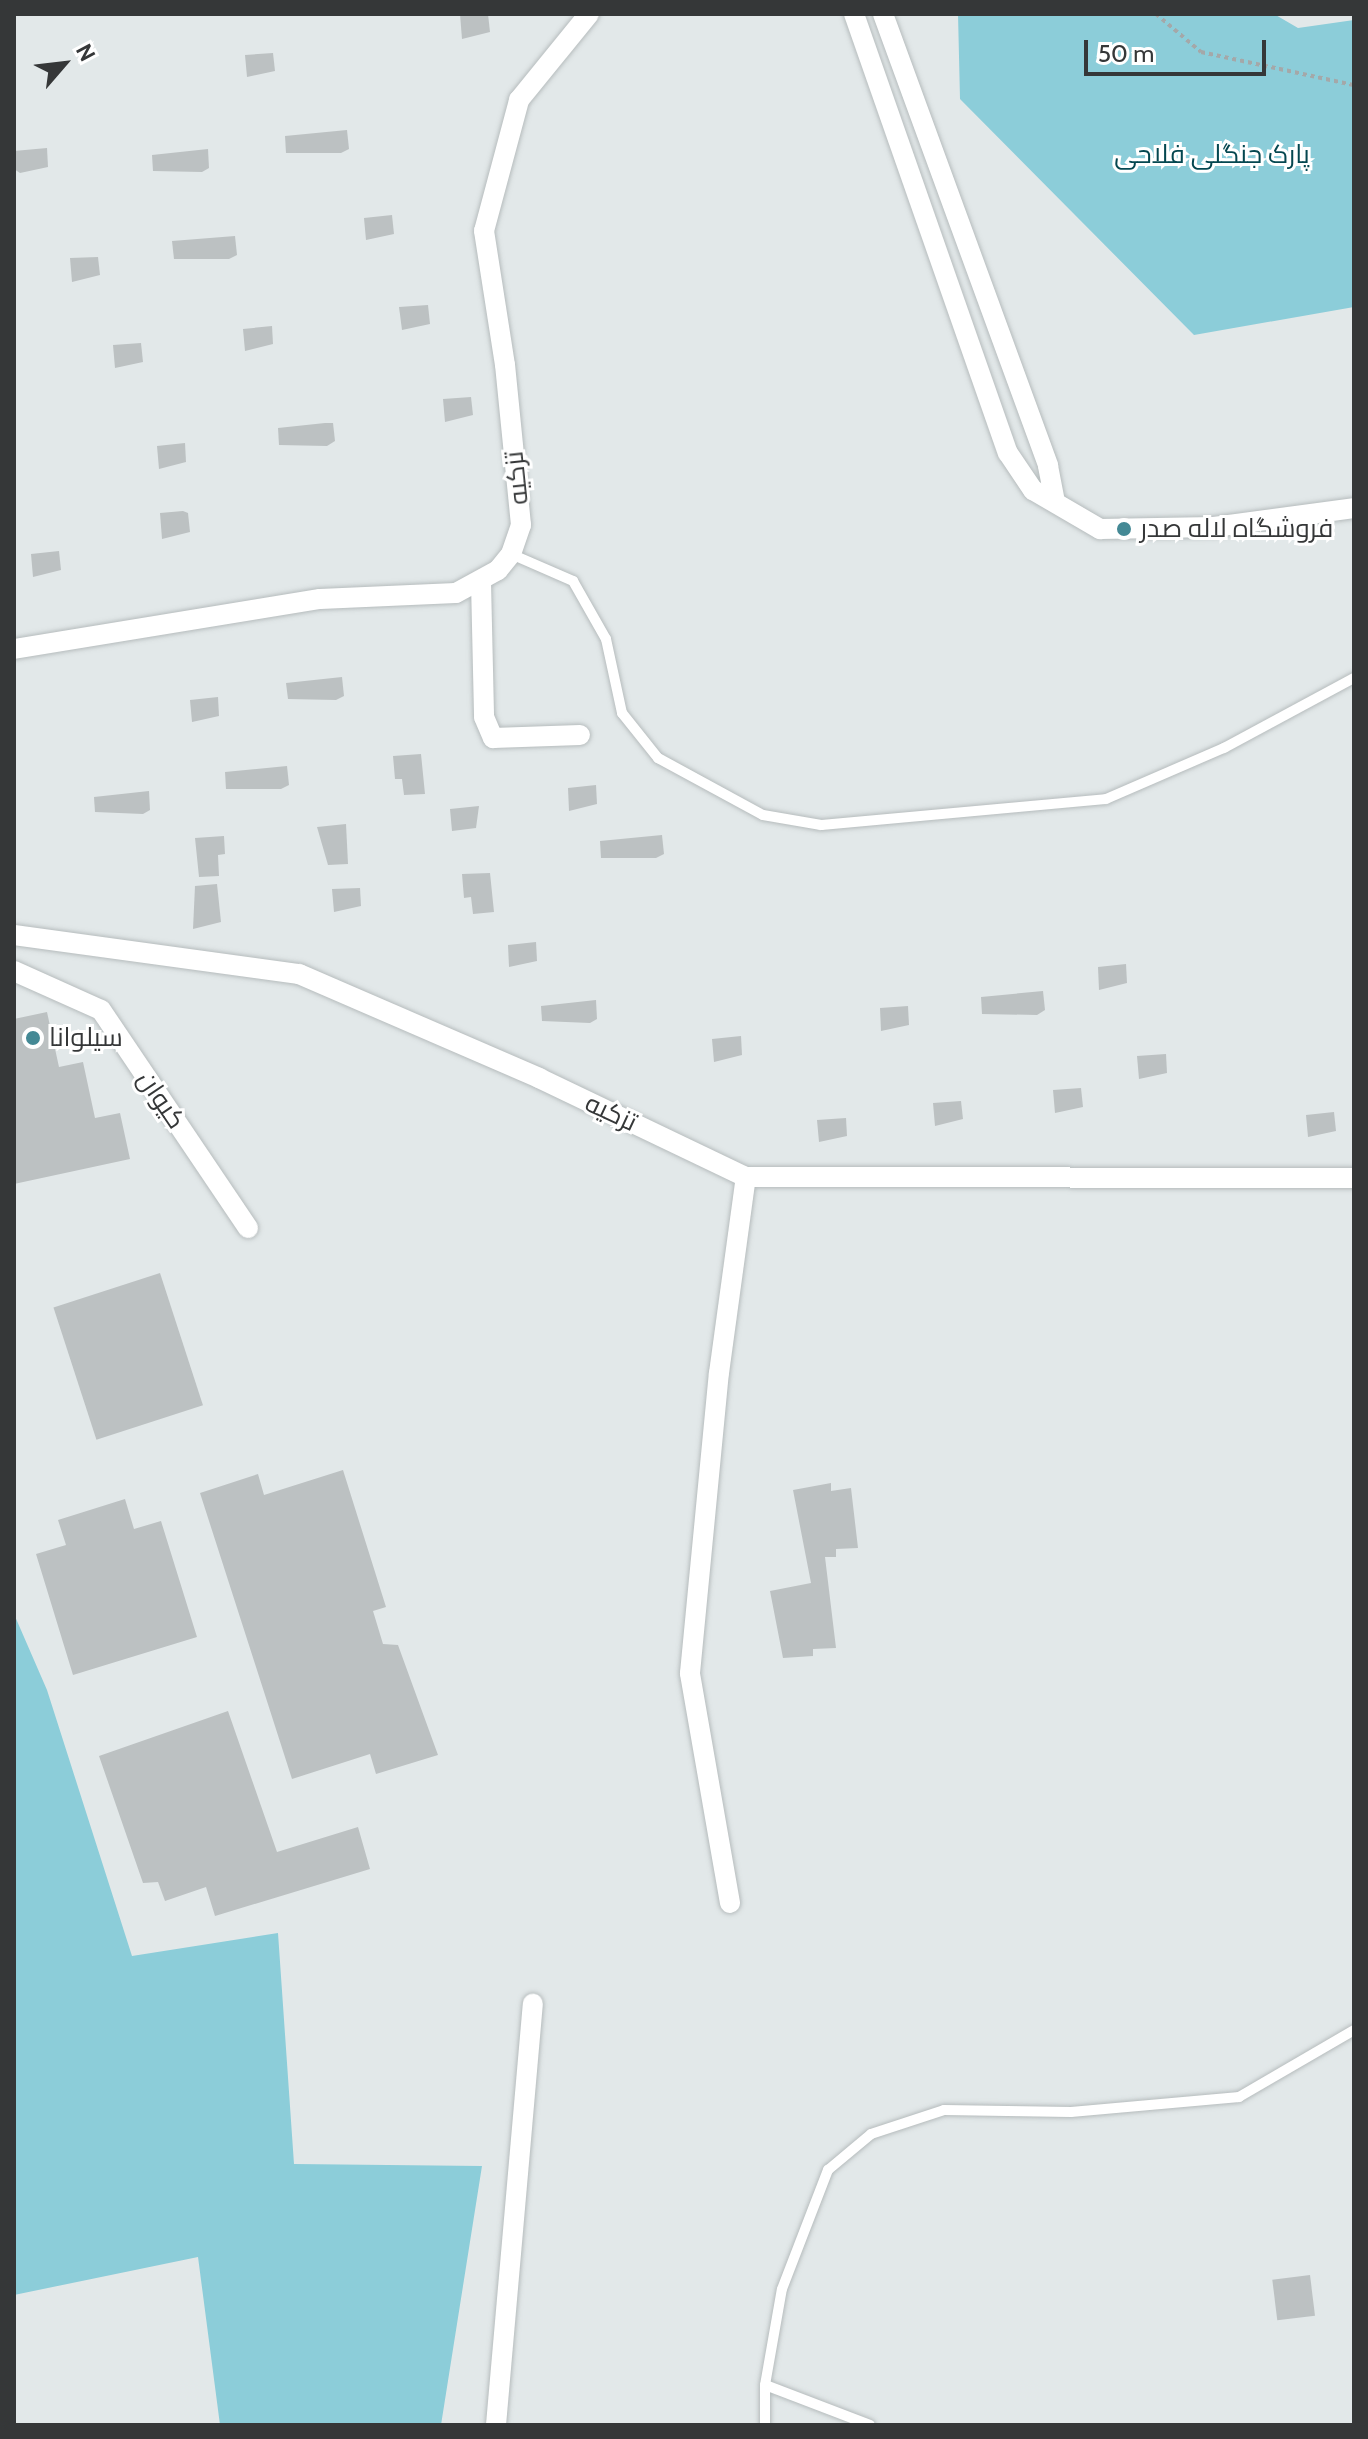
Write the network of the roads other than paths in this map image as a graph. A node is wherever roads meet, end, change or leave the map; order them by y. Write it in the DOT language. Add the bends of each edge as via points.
graph roads {
  1 [pos="589,14"];
  2 [pos="854,14"];
  3 [pos="883,14"];
  4 [pos="1054,498"];
  5 [pos="1354,508"];
  6 [pos="511,554"];
  7 [pos="481,582"];
  8 [pos="14,649"];
  9 [pos="1354,678"];
  10 [pos="580,735"];
  11 [pos="14,935"];
  12 [pos="14,971"];
  13 [pos="746,1177"];
  14 [pos="1354,1178"];
  15 [pos="248,1228"];
  16 [pos="730,1903"];
  17 [pos="533,2004"];
  18 [pos="1354,2030"];
  19 [pos="765,2385"];
  20 [pos="496,2425"];
  21 [pos="765,2425"];
  22 [pos="870,2425"];
  1 -- 6 [label="street, تزکیه" via="519,100 484,231 505,365 521,525"];
  2 -- 4 [label="street" via="1008,453 1033,490"];
  3 -- 4 [label="street" via="1048,466"];
  4 -- 5 [label="street" via="1100,529 1214,527"];
  6 -- 7 [label="street"];
  6 -- 9 [label="lane" via="573,581 606,639 622,713 658,758 763,815 821,825 1106,799 1224,748"];
  7 -- 8 [label="street" via="456,593 320,599"];
  7 -- 10 [label="street" via="484,717 493,738"];
  11 -- 13 [label="street, تزکیه" via="299,974 539,1078"];
  12 -- 15 [label="street, کیوان" via="101,1010"];
  13 -- 14 [label="street"];
  13 -- 16 [label="street" via="719,1373 690,1673"];
  17 -- 20 [label="street"];
  18 -- 19 [label="lane" via="1239,2097 1071,2112 944,2110 871,2134 828,2170 782,2289"];
  19 -- 21 [label="lane"];
  19 -- 22 [label="lane"];
}
